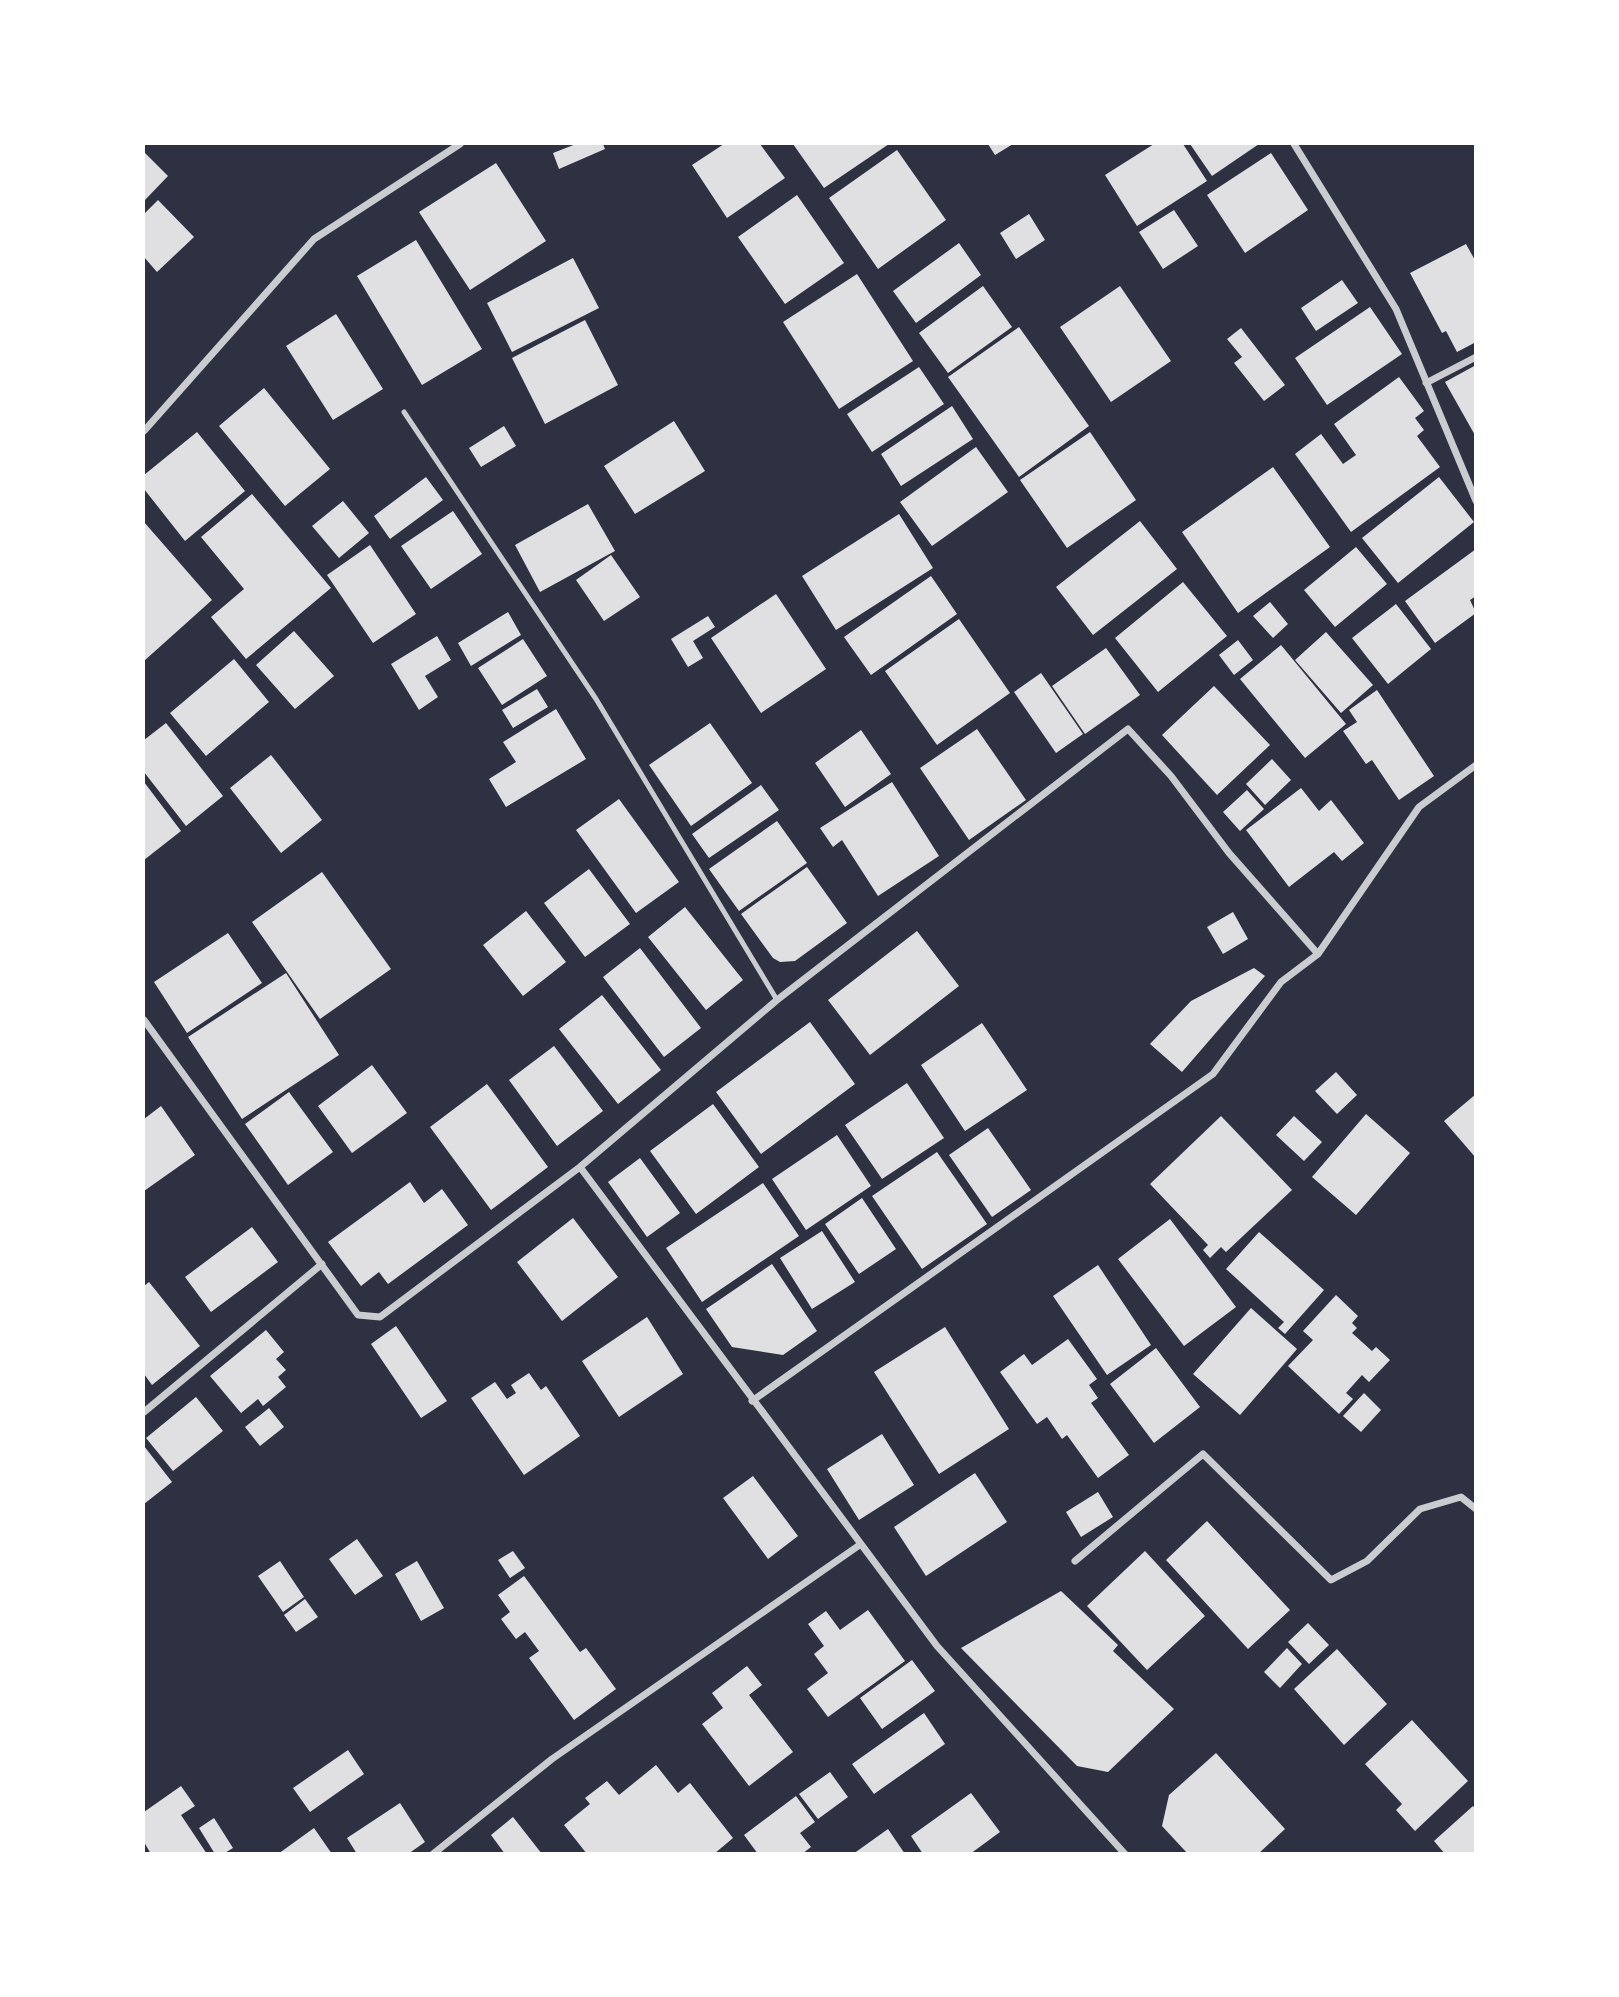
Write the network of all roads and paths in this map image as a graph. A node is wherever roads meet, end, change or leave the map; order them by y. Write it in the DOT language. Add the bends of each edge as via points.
graph roads {
  1 [pos="460,144"];
  2 [pos="1294,144"];
  3 [pos="1475,357"];
  4 [pos="1426,383"];
  5 [pos="404,412"];
  6 [pos="144,431"];
  7 [pos="1475,500"];
  8 [pos="1475,765"];
  9 [pos="1318,954"];
  10 [pos="777,1000"];
  11 [pos="144,1020"];
  12 [pos="580,1167"];
  13 [pos="323,1264"];
  14 [pos="752,1401"];
  15 [pos="144,1412"];
  16 [pos="1475,1509"];
  17 [pos="861,1544"];
  18 [pos="1075,1561"];
  19 [pos="433,1853"];
  20 [pos="1125,1853"];
  1 -- 6 [label="street" via="314,239"];
  2 -- 4 [label="street" via="1396,309"];
  3 -- 4 [label="street"];
  4 -- 7 [label="street"];
  5 -- 10 [label="lane" via="596,699"];
  8 -- 9 [label="street" via="1419,807"];
  9 -- 10 [label="street" via="1129,729"];
  9 -- 14 [label="street" via="1281,982 1213,1074"];
  10 -- 12 [label="street"];
  11 -- 13 [label="street"];
  12 -- 13 [label="street" via="380,1317 358,1315"];
  12 -- 14 [label="street"];
  13 -- 15 [label="street"];
  14 -- 17 [label="street"];
  16 -- 18 [label="street" via="1461,1497 1420,1509 1367,1561 1331,1580 1203,1454"];
  17 -- 19 [label="street" via="552,1759"];
  17 -- 20 [label="street" via="937,1646"];
}
